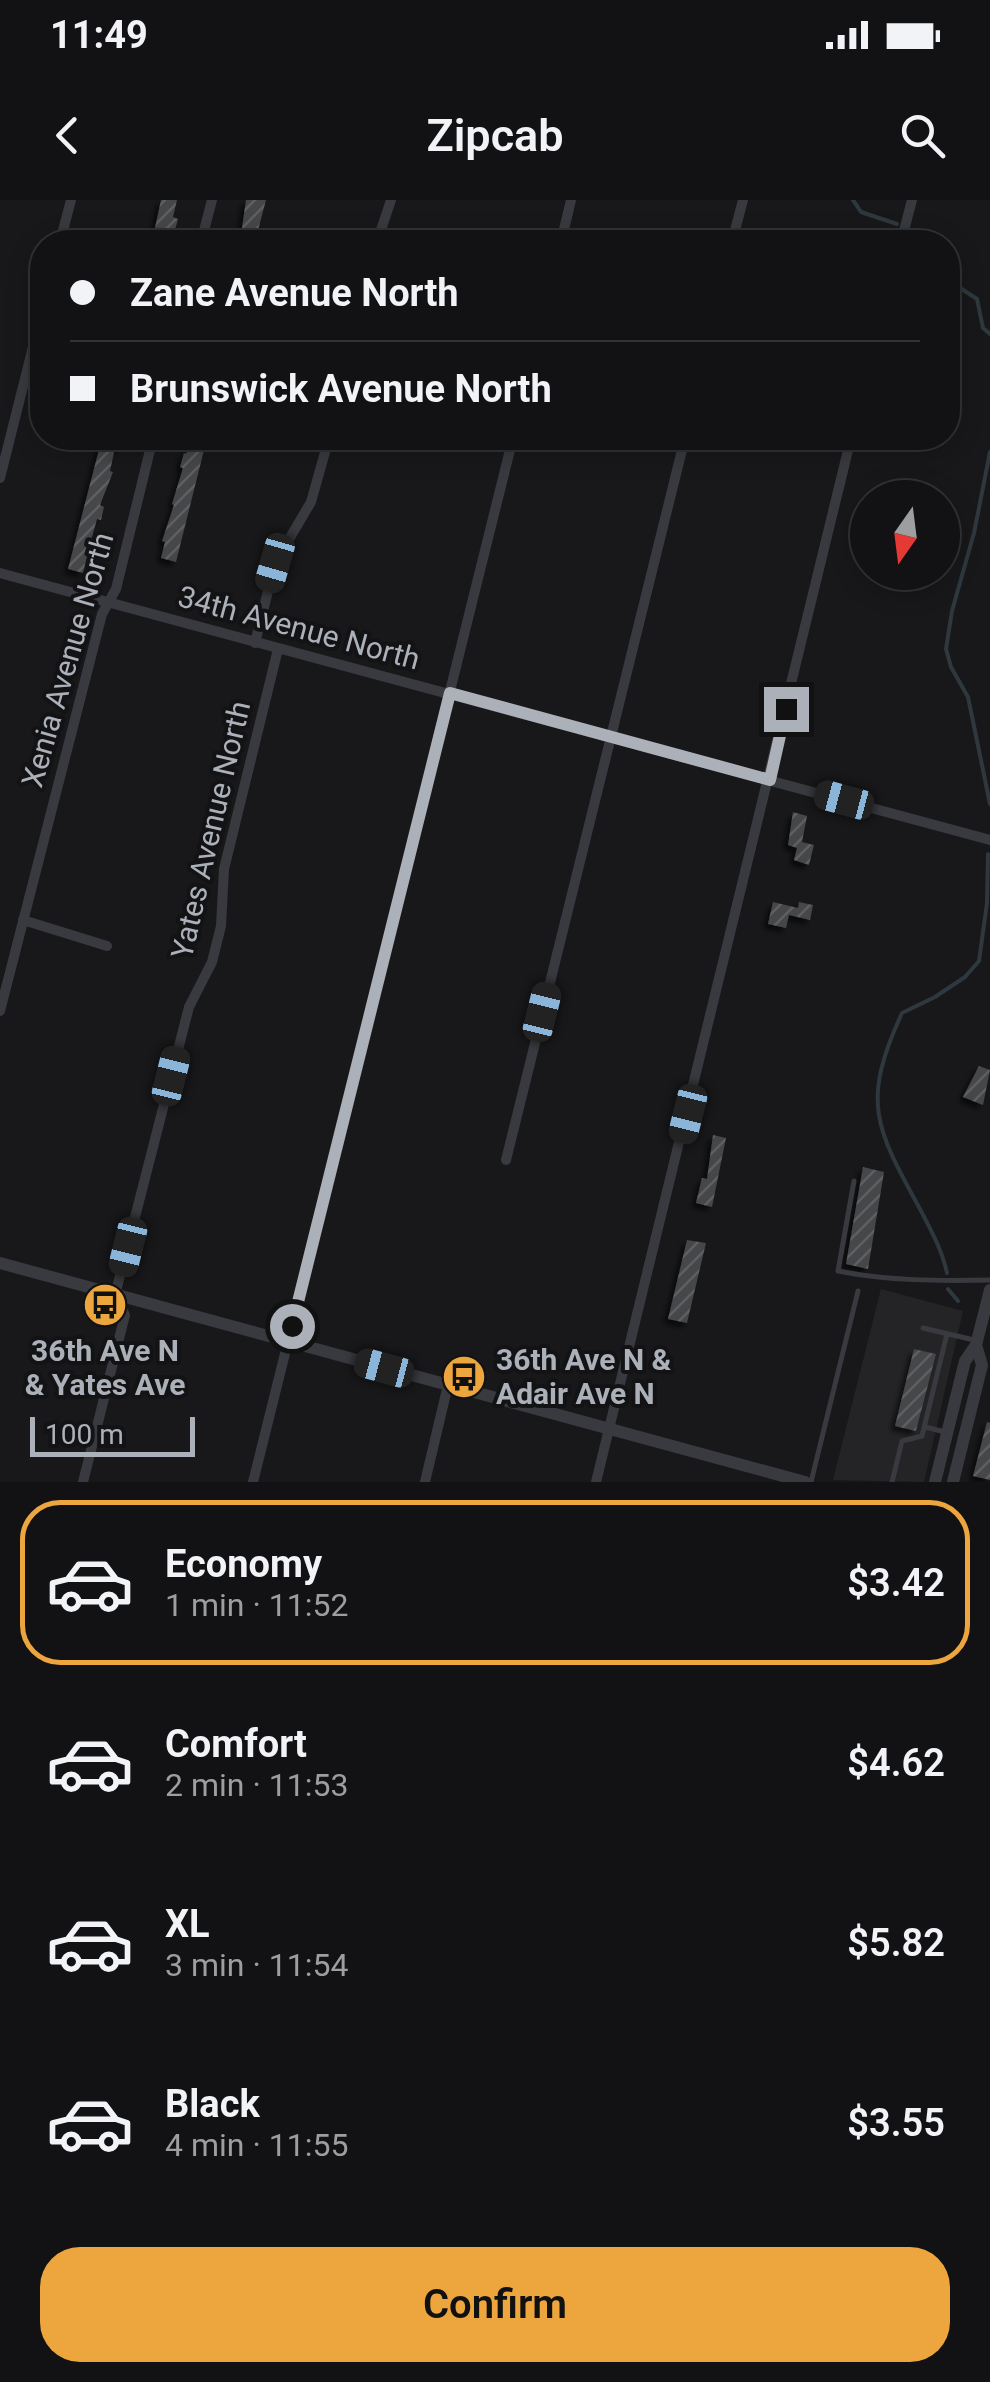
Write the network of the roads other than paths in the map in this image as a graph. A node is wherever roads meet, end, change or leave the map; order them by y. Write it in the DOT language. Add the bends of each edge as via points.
graph roads {
  1 [pos="71,200"];
  2 [pos="212,200"];
  3 [pos="391,200"];
  4 [pos="571,200"];
  5 [pos="743,200"];
  6 [pos="912,200"];
  7 [pos="63,230"];
  8 [pos="204,230"];
  9 [pos="381,230"];
  10 [pos="564,230"];
  11 [pos="735,230"];
  12 [pos="903,230"];
  13 [pos="30,359"];
  14 [pos="150,450"];
  15 [pos="326,450"];
  16 [pos="510,450"];
  17 [pos="681,450"];
  18 [pos="849,450"];
  19 [pos="0,478"];
  20 [pos="0,573"];
  21 [pos="110,603"];
  22 [pos="255,642"];
  23 [pos="278,649"];
  24 [pos="450,693"];
  25 [pos="611,737"];
  26 [pos="770,780"];
  27 [pos="990,840"];
  28 [pos="23,920"];
  29 [pos="106,946"];
  30 [pos="0,1012"];
  31 [pos="506,1160"];
  32 [pos="854,1180"];
  33 [pos="0,1263"];
  34 [pos="990,1280"];
  35 [pos="990,1290"];
  36 [pos="858,1291"];
  37 [pos="116,1295"];
  38 [pos="923,1328"];
  39 [pos="948,1334"];
  40 [pos="288,1341"];
  41 [pos="976,1343"];
  42 [pos="448,1385"];
  43 [pos="925,1427"];
  44 [pos="609,1428"];
  45 [pos="948,1432"];
  46 [pos="770,1477"];
  47 [pos="83,1482"];
  48 [pos="253,1482"];
  49 [pos="425,1482"];
  50 [pos="596,1482"];
  51 [pos="808,1482"];
  52 [pos="892,1482"];
  53 [pos="936,1482"];
  54 [pos="953,1482"];
  1 -- 7 [label="street"];
  2 -- 8 [label="street"];
  3 -- 9 [label="street"];
  4 -- 10 [label="street"];
  5 -- 11 [label="street"];
  6 -- 12 [label="street"];
  13 -- 19 [label="street"];
  14 -- 21 [label="street, Xenia Avenue North"];
  15 -- 22 [label="street" via="311,502 275,563"];
  16 -- 24 [label="street"];
  17 -- 25 [label="street"];
  18 -- 26 [label="street"];
  20 -- 21 [label="street, 34th Avenue North"];
  21 -- 22 [label="street, 34th Avenue North"];
  21 -- 28 [label="street, Xenia Avenue North"];
  22 -- 23 [label="street, 34th Avenue North"];
  23 -- 24 [label="street, 34th Avenue North"];
  23 -- 37 [label="street, Yates Avenue North" via="224,869 212,962 188,1007"];
  24 -- 25 [label="street, 34th Avenue North"];
  24 -- 40 [label="street"];
  25 -- 26 [label="street, 34th Avenue North"];
  25 -- 31 [label="street"];
  26 -- 27 [label="street, 34th Avenue North"];
  26 -- 44 [label="street"];
  28 -- 29 [label="street"];
  28 -- 30 [label="street, Xenia Avenue North"];
  32 -- 34 [label="lane" via="838,1271"];
  33 -- 37 [label="street"];
  35 -- 41 [label="street"];
  36 -- 51 [label="lane"];
  37 -- 40 [label="street"];
  37 -- 47 [label="street, Yates Avenue North" via="125,1314"];
  38 -- 39 [label="lane"];
  39 -- 41 [label="lane"];
  39 -- 43 [label="lane"];
  40 -- 42 [label="street"];
  40 -- 48 [label="street"];
  41 -- 45 [label="street" via="965,1361"];
  41 -- 54 [label="street" via="982,1365"];
  42 -- 44 [label="street"];
  42 -- 49 [label="street"];
  43 -- 45 [label="lane"];
  43 -- 52 [label="lane" via="922,1436 902,1440"];
  44 -- 46 [label="street"];
  44 -- 50 [label="street"];
  45 -- 53 [label="street"];
  46 -- 51 [label="street"];
}
